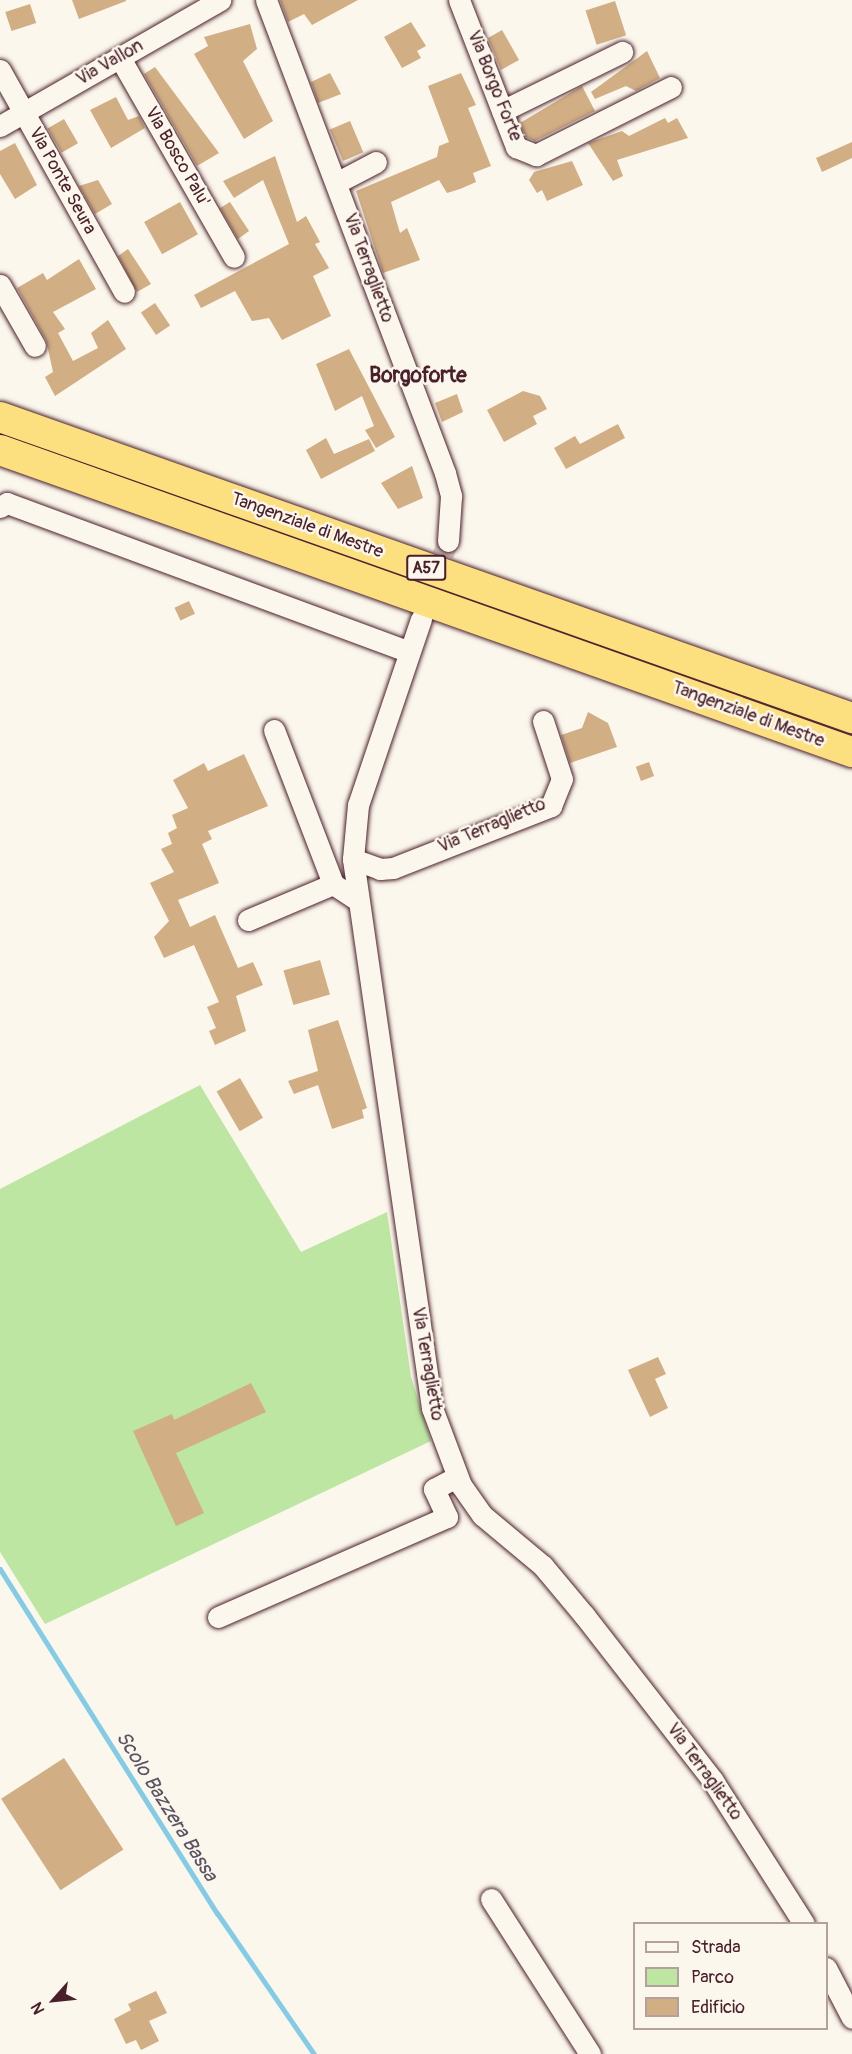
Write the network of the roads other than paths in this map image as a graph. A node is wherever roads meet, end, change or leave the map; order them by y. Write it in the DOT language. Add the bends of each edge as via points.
graph roads {
  1 [pos="220,0"];
  2 [pos="266,0"];
  3 [pos="459,0"];
  4 [pos="622,52"];
  5 [pos="120,58"];
  6 [pos="0,69"];
  7 [pos="671,87"];
  8 [pos="502,111"];
  9 [pos="24,112"];
  10 [pos="0,126"];
  11 [pos="375,162"];
  12 [pos="336,183"];
  13 [pos="234,257"];
  14 [pos="0,285"];
  15 [pos="124,292"];
  16 [pos="35,346"];
  17 [pos="0,417"];
  18 [pos="0,450"];
  19 [pos="0,507"];
  20 [pos="448,541"];
  21 [pos="421,619"];
  22 [pos="410,652"];
  23 [pos="852,718"];
  24 [pos="543,721"];
  25 [pos="274,730"];
  26 [pos="852,752"];
  27 [pos="353,859"];
  28 [pos="333,884"];
  29 [pos="358,900"];
  30 [pos="248,920"];
  31 [pos="457,1477"];
  32 [pos="218,1617"];
  33 [pos="491,1899"];
  34 [pos="803,1922"];
  35 [pos="828,1972"];
  36 [pos="852,2018"];
  37 [pos="590,2054"];
  1 -- 5 [label="street, Via Vallon"];
  2 -- 12 [label="street, Via Terraglietto"];
  3 -- 8 [label="street, Via Borgo Forte"];
  4 -- 8 [label="street"];
  5 -- 9 [label="street, Via Vallon"];
  5 -- 13 [label="street, Via Bosco Palu'"];
  6 -- 9 [label="street, Via Ponte Seura"];
  7 -- 8 [label="street, Via Borgo Forte" via="536,155 516,147"];
  9 -- 10 [label="street, Via Vallon"];
  9 -- 15 [label="street, Via Ponte Seura"];
  11 -- 12 [label="street"];
  12 -- 20 [label="street, Via Terraglietto" via="445,473 451,496"];
  14 -- 16 [label="street"];
  17 -- 23 [label="highway, Tangenziale di Mestre / A57"];
  18 -- 26 [label="highway, Tangenziale di Mestre / A57"];
  19 -- 22 [label="street" via="7,503"];
  21 -- 22 [label="street, Via Terraglietto"];
  22 -- 27 [label="street, Via Terraglietto" via="358,805"];
  24 -- 27 [label="street, Via Terraglietto" via="562,779 550,806 393,868 380,869"];
  25 -- 28 [label="street"];
  27 -- 29 [label="street, Via Terraglietto"];
  28 -- 29 [label="street"];
  28 -- 30 [label="street"];
  29 -- 31 [label="street, Via Terraglietto" via="432,1408"];
  31 -- 32 [label="street" via="434,1489 447,1517"];
  31 -- 34 [label="street, Via Terraglietto" via="482,1515 543,1566 584,1615 713,1781"];
  33 -- 37 [label="street"];
  35 -- 36 [label="street"];
}
